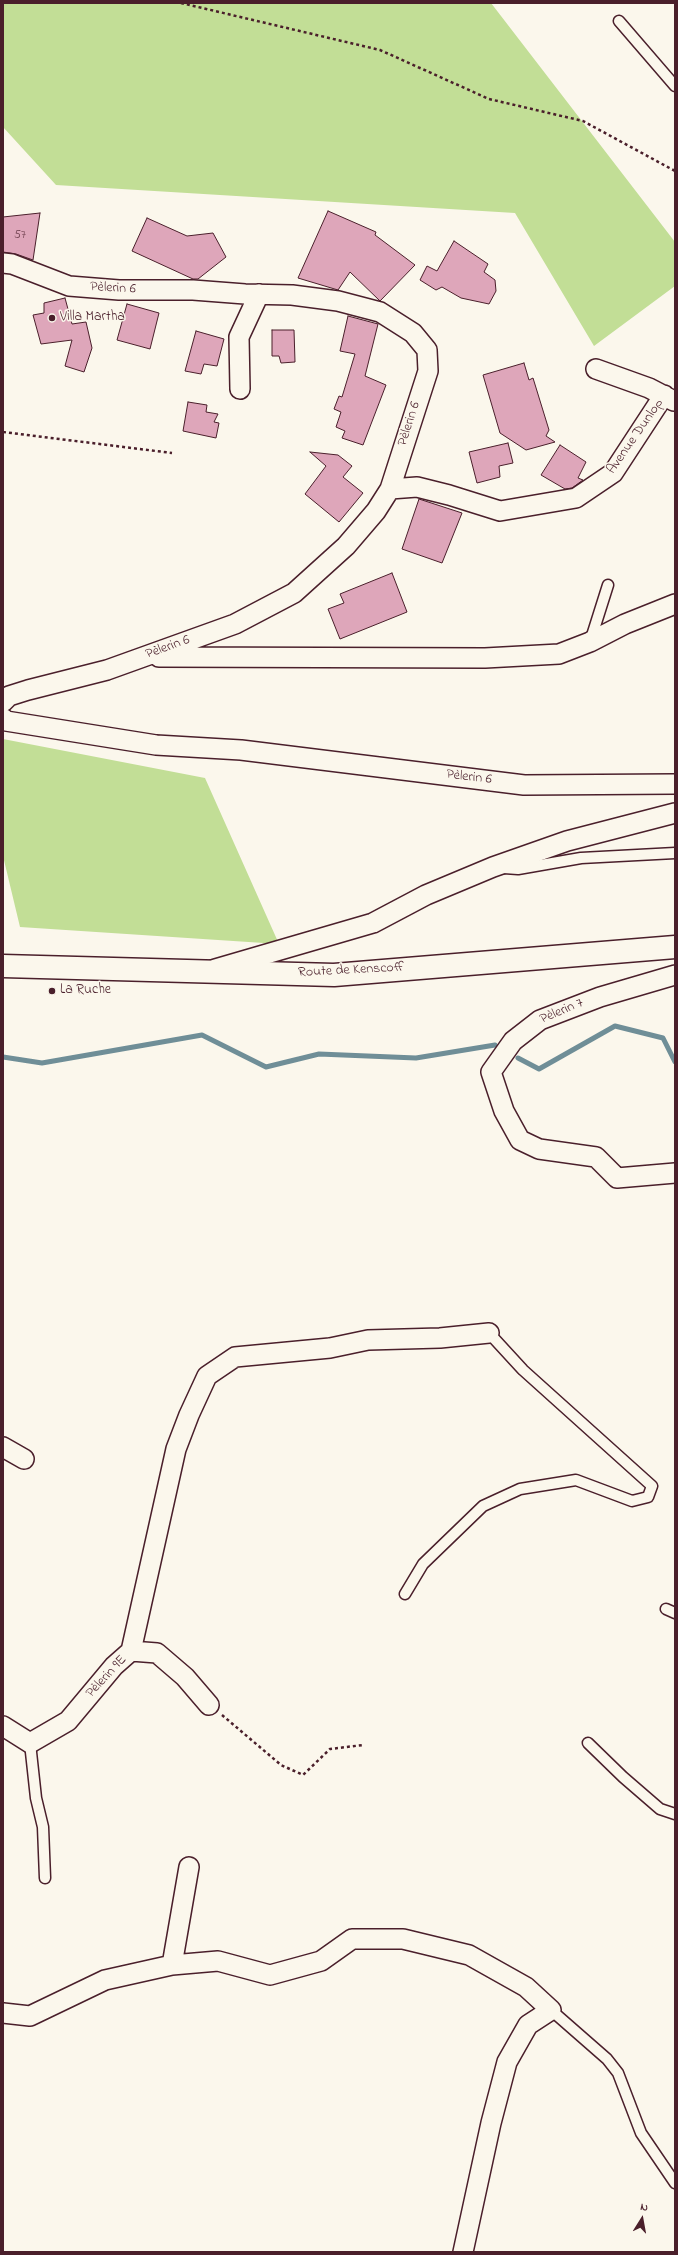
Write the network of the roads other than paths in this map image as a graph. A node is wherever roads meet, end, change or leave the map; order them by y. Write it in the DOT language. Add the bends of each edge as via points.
graph roads {
  1 [pos="619,21"];
  2 [pos="675,86"];
  3 [pos="3,263"];
  4 [pos="259,294"];
  5 [pos="596,369"];
  6 [pos="240,389"];
  7 [pos="670,399"];
  8 [pos="390,488"];
  9 [pos="608,585"];
  10 [pos="675,604"];
  11 [pos="590,642"];
  12 [pos="144,657"];
  13 [pos="3,702"];
  14 [pos="3,718"];
  15 [pos="675,784"];
  16 [pos="675,814"];
  17 [pos="675,853"];
  18 [pos="493,867"];
  19 [pos="675,946"];
  20 [pos="3,966"];
  21 [pos="204,972"];
  22 [pos="675,975"];
  23 [pos="675,1173"];
  24 [pos="489,1333"];
  25 [pos="3,1447"];
  26 [pos="24,1459"];
  27 [pos="404,1594"];
  28 [pos="131,1651"];
  29 [pos="209,1705"];
  30 [pos="3,1726"];
  31 [pos="30,1743"];
  32 [pos="588,1743"];
  33 [pos="675,1814"];
  34 [pos="189,1867"];
  35 [pos="45,1878"];
  36 [pos="172,1965"];
  37 [pos="551,2010"];
  38 [pos="3,2013"];
  39 [pos="675,2183"];
  40 [pos="463,2252"];
  1 -- 2 [label="lane"];
  3 -- 4 [label="street, Pèlerin 6" via="12,264 69,286"];
  4 -- 6 [label="street" via="239,336"];
  4 -- 8 [label="street, Pèlerin 6" via="338,301 380,312 414,333 427,350 428,371"];
  5 -- 7 [label="street"];
  7 -- 8 [label="street, Avenue Dunlop" via="613,473 576,498 500,511 416,487"];
  8 -- 12 [label="street, Pèlerin 6" via="376,511 346,546 294,593 235,624"];
  9 -- 11 [label="lane"];
  10 -- 11 [label="street" via="625,624"];
  11 -- 12 [label="street" via="559,654 485,658"];
  12 -- 13 [label="street, Pèlerin 6" via="107,670 9,696"];
  14 -- 15 [label="street, Pèlerin 6" via="6,721 156,745 241,750 524,785"];
  16 -- 18 [label="street" via="566,841"];
  17 -- 18 [label="lane" via="581,858 518,869"];
  18 -- 21 [label="street" via="426,895 373,923"];
  19 -- 21 [label="main road, Route de Kenscoff" via="334,975"];
  20 -- 21 [label="main road, Route de Kenscoff"];
  22 -- 23 [label="street, Pèlerin 7" via="600,997 540,1020 513,1041 492,1072 504,1112 520,1140 539,1149 596,1157 617,1178"];
  24 -- 27 [label="lane" via="523,1370 652,1486 648,1497 632,1502 576,1480 520,1489 483,1506 424,1564"];
  24 -- 28 [label="street" via="440,1338 368,1340 330,1348 235,1357 207,1376 188,1415 176,1449"];
  25 -- 26 [label="street"];
  28 -- 29 [label="street, Pèlerin 9E" via="157,1653 185,1677"];
  28 -- 31 [label="street, Pèlerin 9E" via="114,1666 68,1721"];
  30 -- 31 [label="street"];
  31 -- 35 [label="lane" via="36,1798 43,1827"];
  32 -- 33 [label="lane" via="623,1778 660,1809"];
  34 -- 36 [label="street"];
  36 -- 37 [label="street" via="218,1961 270,1975 321,1961 352,1939 403,1939 469,1955 526,1987"];
  36 -- 38 [label="street" via="105,1980 30,2016"];
  37 -- 39 [label="lane" via="607,2059 618,2073 641,2133"];
  37 -- 40 [label="street" via="528,2025 507,2062"];
}
